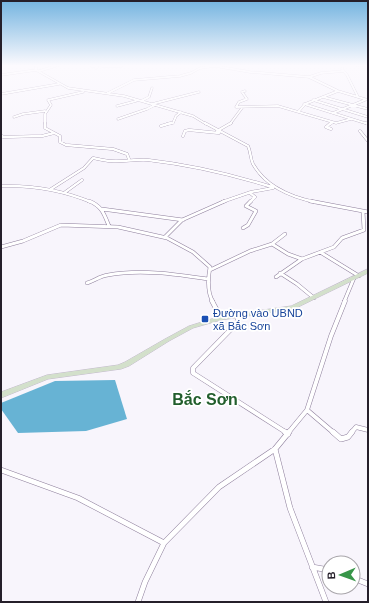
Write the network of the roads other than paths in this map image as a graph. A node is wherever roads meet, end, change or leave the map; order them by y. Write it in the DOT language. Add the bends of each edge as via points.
graph roads {
  1 [pos="75,93"];
  2 [pos="100,93"];
  3 [pos="150,93"];
  4 [pos="196,93"];
  5 [pos="243,93"];
  6 [pos="333,93"];
  7 [pos="344,93"];
  8 [pos="356,93"];
  9 [pos="107,94"];
  10 [pos="323,97"];
  11 [pos="359,98"];
  12 [pos="137,100"];
  13 [pos="313,100"];
  14 [pos="367,100"];
  15 [pos="141,101"];
  16 [pos="304,104"];
  17 [pos="153,105"];
  18 [pos="353,105"];
  19 [pos="116,106"];
  20 [pos="242,108"];
  21 [pos="342,109"];
  22 [pos="368,109"];
  23 [pos="45,111"];
  24 [pos="299,111"];
  25 [pos="181,112"];
  26 [pos="332,113"];
  27 [pos="14,117"];
  28 [pos="368,117"];
  29 [pos="351,119"];
  30 [pos="118,120"];
  31 [pos="333,123"];
  32 [pos="368,124"];
  33 [pos="161,126"];
  34 [pos="331,129"];
  35 [pos="360,131"];
  36 [pos="219,132"];
  37 [pos="54,133"];
  38 [pos="1,135"];
  39 [pos="183,136"];
  40 [pos="368,141"];
  41 [pos="129,159"];
  42 [pos="82,180"];
  43 [pos="1,186"];
  44 [pos="273,188"];
  45 [pos="51,189"];
  46 [pos="64,193"];
  47 [pos="250,193"];
  48 [pos="102,209"];
  49 [pos="363,211"];
  50 [pos="368,212"];
  51 [pos="182,220"];
  52 [pos="109,226"];
  53 [pos="243,228"];
  54 [pos="284,234"];
  55 [pos="165,237"];
  56 [pos="272,244"];
  57 [pos="1,247"];
  58 [pos="320,252"];
  59 [pos="302,259"];
  60 [pos="210,270"];
  61 [pos="368,271"];
  62 [pos="280,273"];
  63 [pos="276,276"];
  64 [pos="356,277"];
  65 [pos="208,279"];
  66 [pos="87,283"];
  67 [pos="314,298"];
  68 [pos="239,315"];
  69 [pos="221,318"];
  70 [pos="1,395"];
  71 [pos="307,410"];
  72 [pos="368,430"];
  73 [pos="288,434"];
  74 [pos="275,450"];
  75 [pos="1,470"];
  76 [pos="164,543"];
  77 [pos="312,567"];
  78 [pos="321,569"];
  79 [pos="138,602"];
  80 [pos="326,602"];
  1 -- 23 [label="street" via="50,99 50,105"];
  2 -- 9 [label="street"];
  3 -- 15 [label="street" via="149,97"];
  4 -- 17 [label="street" via="164,99"];
  5 -- 20 [label="street" via="247,99 236,106"];
  6 -- 10 [label="street"];
  7 -- 11 [label="street"];
  8 -- 11 [label="street"];
  9 -- 12 [label="street"];
  10 -- 13 [label="street"];
  10 -- 18 [label="street"];
  11 -- 14 [label="street"];
  12 -- 15 [label="street"];
  12 -- 19 [label="street"];
  13 -- 16 [label="street"];
  13 -- 21 [label="street"];
  14 -- 18 [label="street"];
  15 -- 17 [label="street"];
  16 -- 24 [label="street"];
  16 -- 26 [label="street"];
  17 -- 25 [label="street"];
  17 -- 30 [label="street" via="150,109 129,114"];
  18 -- 21 [label="street"];
  18 -- 22 [label="street"];
  20 -- 24 [label="street" via="275,106"];
  20 -- 36 [label="street" via="230,124"];
  21 -- 26 [label="street"];
  21 -- 28 [label="street"];
  23 -- 27 [label="street"];
  23 -- 37 [label="street" via="45,128"];
  24 -- 31 [label="street"];
  25 -- 33 [label="street" via="173,123"];
  25 -- 36 [label="street" via="195,117"];
  26 -- 29 [label="street"];
  29 -- 31 [label="street"];
  29 -- 32 [label="street"];
  31 -- 34 [label="street" via="326,126"];
  35 -- 40 [label="street"];
  36 -- 39 [label="street" via="210,134 199,130 187,130"];
  36 -- 44 [label="street" via="248,146 253,164"];
  37 -- 38 [label="street" via="24,137"];
  37 -- 41 [label="street" via="61,137 60,142 66,145 115,149 127,154"];
  41 -- 44 [label="street" via="226,173"];
  41 -- 45 [label="street" via="112,161 92,158 84,168"];
  42 -- 46 [label="street"];
  43 -- 45 [label="street" via="23,185"];
  44 -- 47 [label="street"];
  44 -- 49 [label="street" via="310,202"];
  45 -- 46 [label="street"];
  46 -- 48 [label="street" via="97,204"];
  47 -- 51 [label="street"];
  47 -- 53 [label="street" via="256,196 246,206 256,211 248,225"];
  48 -- 51 [label="street" via="117,209"];
  48 -- 52 [label="street"];
  49 -- 50 [label="street"];
  49 -- 58 [label="street" via="364,230 342,238 337,246"];
  51 -- 55 [label="street"];
  52 -- 55 [label="street"];
  52 -- 57 [label="street" via="61,226"];
  54 -- 56 [label="street"];
  55 -- 60 [label="street" via="193,252"];
  56 -- 59 [label="street"];
  56 -- 60 [label="street" via="250,251"];
  58 -- 59 [label="street"];
  58 -- 64 [label="street"];
  59 -- 62 [label="street"];
  60 -- 65 [label="street"];
  61 -- 64 [label="street"];
  62 -- 63 [label="street"];
  62 -- 67 [label="street"];
  64 -- 67 [label="street"];
  64 -- 71 [label="street" via="331,336"];
  65 -- 66 [label="street" via="143,273 108,276"];
  65 -- 69 [label="street" via="210,297"];
  67 -- 68 [label="street" via="292,308"];
  68 -- 69 [label="street"];
  68 -- 73 [label="street" via="237,323 193,368 193,373"];
  69 -- 70 [label="street" via="192,327 116,368 47,377"];
  71 -- 72 [label="street" via="342,439 348,437 356,427"];
  71 -- 73 [label="street"];
  73 -- 74 [label="street"];
  74 -- 76 [label="street" via="219,487"];
  74 -- 77 [label="street" via="289,505"];
  75 -- 76 [label="street" via="78,498"];
  76 -- 79 [label="street"];
  77 -- 78 [label="street"];
  77 -- 80 [label="street"];
}
